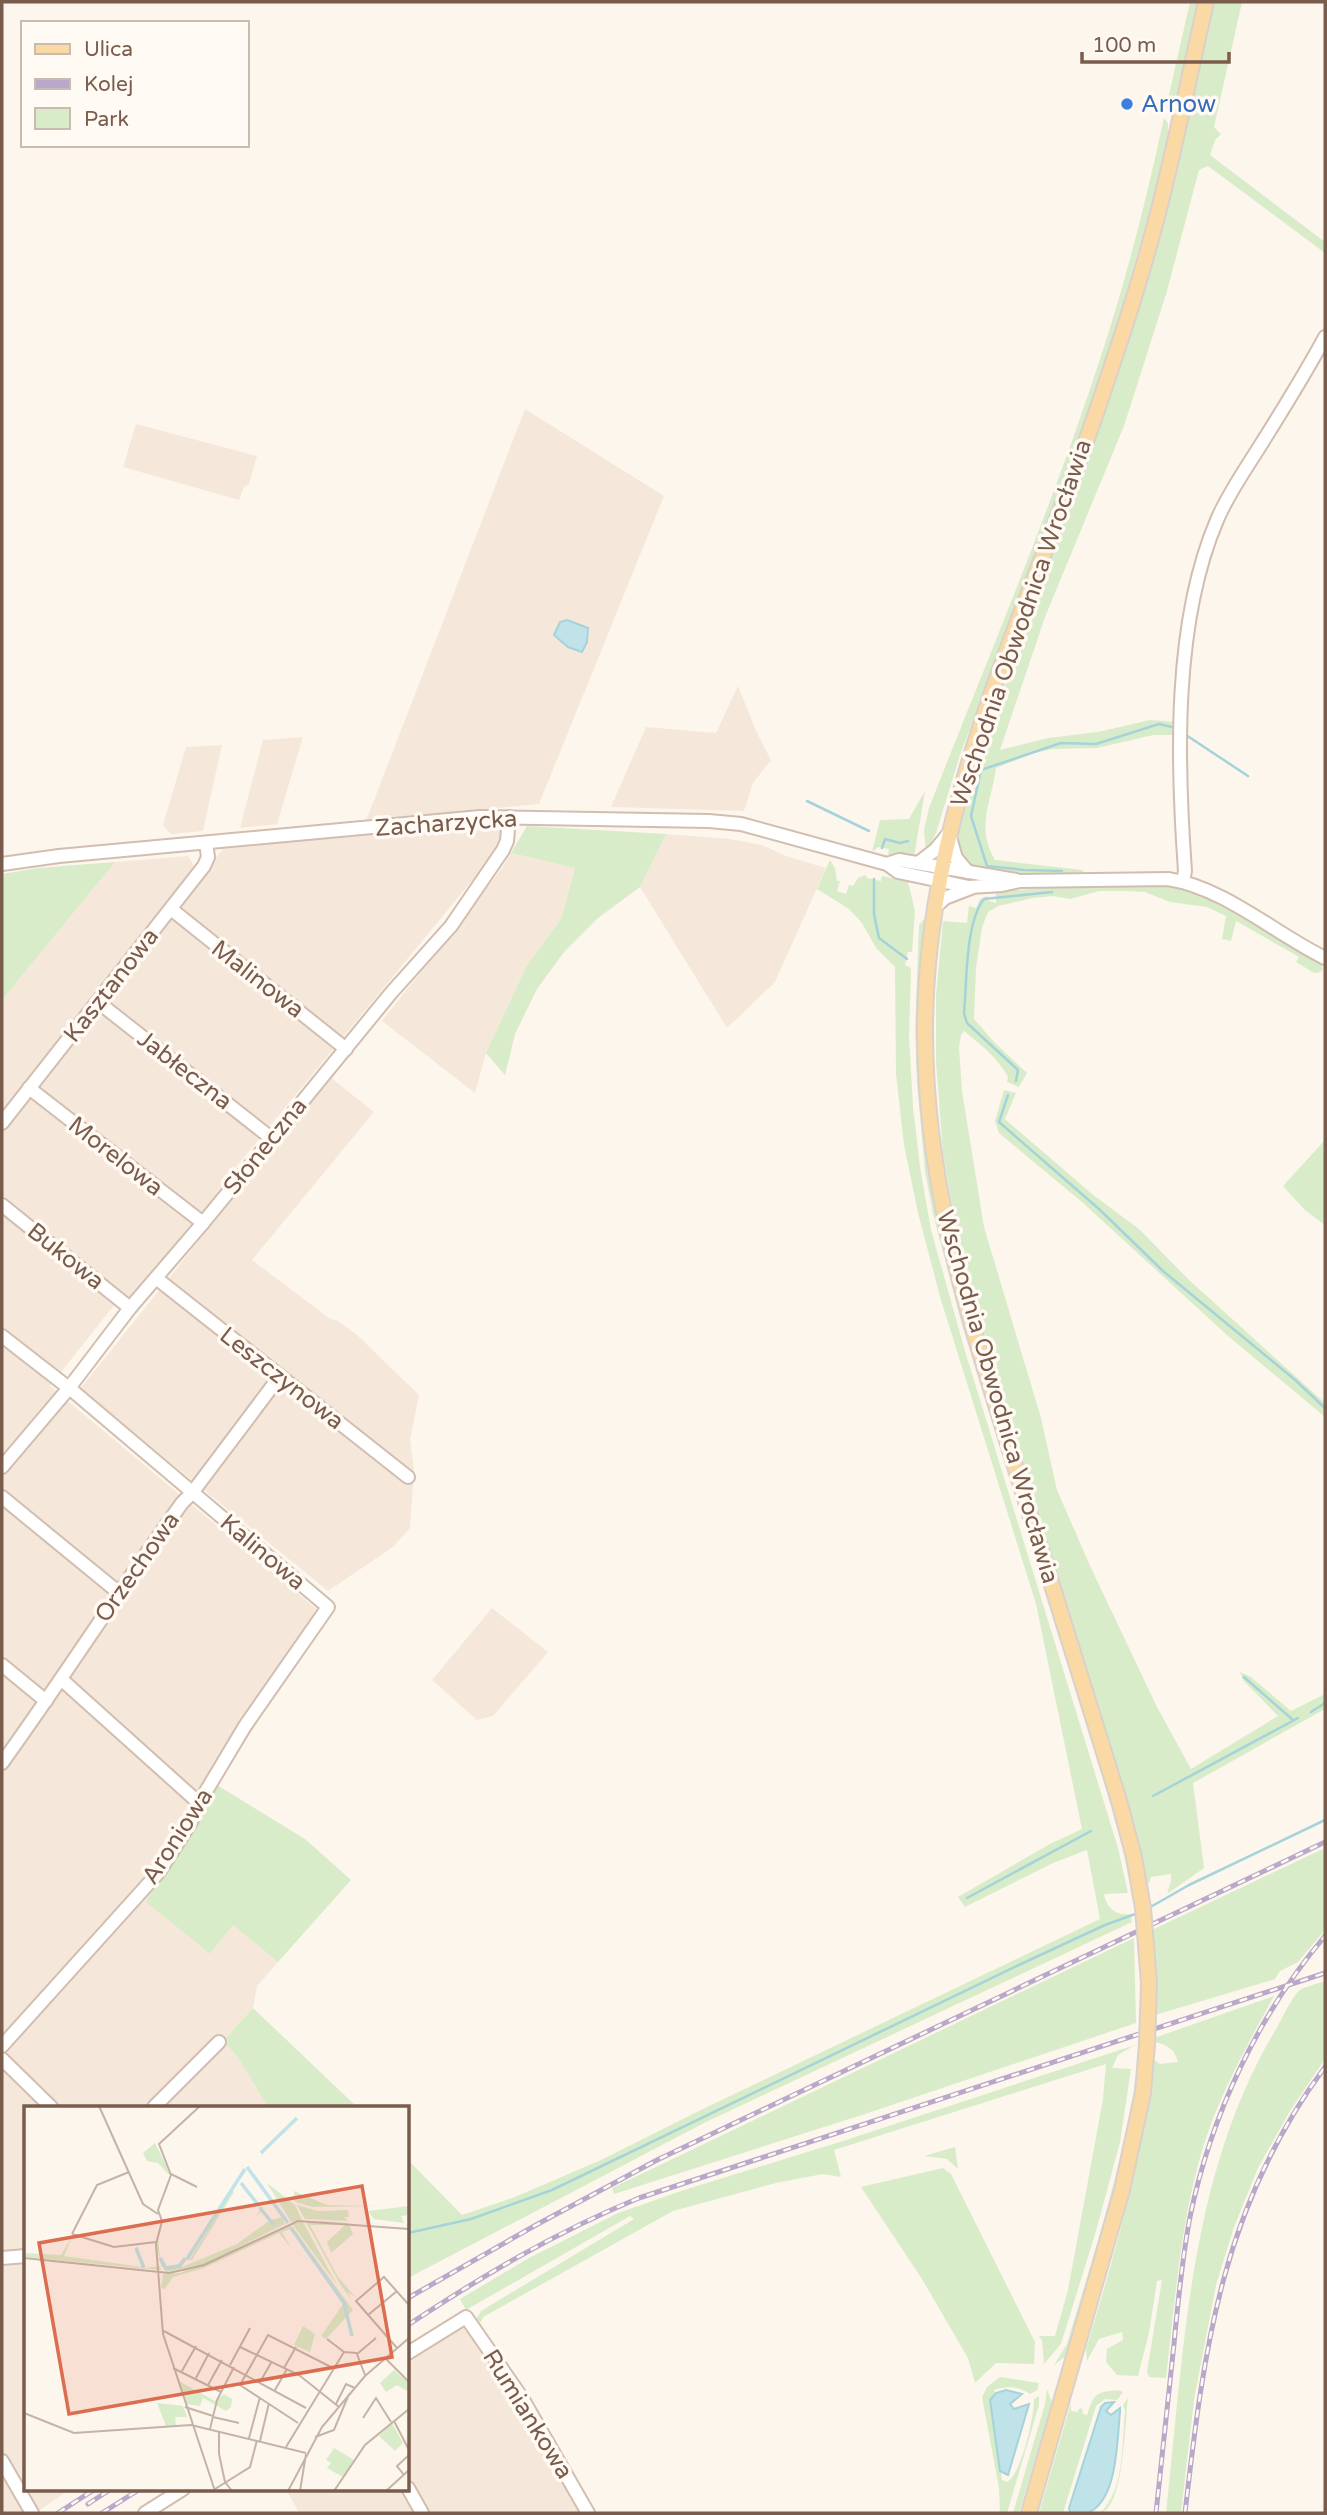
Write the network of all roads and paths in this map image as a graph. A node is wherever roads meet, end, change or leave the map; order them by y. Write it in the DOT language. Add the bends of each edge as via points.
graph roads {
  1 [pos="1206,2"];
  2 [pos="1325,337"];
  3 [pos="509,817"];
  4 [pos="949,833"];
  5 [pos="206,843"];
  6 [pos="918,863"];
  7 [pos="2,864"];
  8 [pos="887,864"];
  9 [pos="968,872"];
  10 [pos="940,874"];
  11 [pos="1020,881"];
  12 [pos="1183,881"];
  13 [pos="973,887"];
  14 [pos="935,907"];
  15 [pos="171,909"];
  16 [pos="1325,958"];
  17 [pos="98,1002"];
  18 [pos="346,1049"];
  19 [pos="29,1088"];
  20 [pos="2,1123"];
  21 [pos="271,1138"];
  22 [pos="2,1205"];
  23 [pos="203,1223"];
  24 [pos="156,1278"];
  25 [pos="130,1308"];
  26 [pos="2,1336"];
  27 [pos="280,1376"];
  28 [pos="69,1388"];
  29 [pos="2,1466"];
  30 [pos="408,1477"];
  31 [pos="192,1493"];
  32 [pos="2,1497"];
  33 [pos="117,1592"];
  34 [pos="328,1607"];
  35 [pos="2,1665"];
  36 [pos="61,1679"];
  37 [pos="47,1701"];
  38 [pos="2,1763"];
  39 [pos="199,1803"];
  40 [pos="219,2042"];
  41 [pos="2,2046"];
  42 [pos="2,2059"];
  43 [pos="50,2106"];
  44 [pos="155,2106"];
  45 [pos="24,2256"];
  46 [pos="2,2258"];
  47 [pos="410,2352"];
  48 [pos="2,2461"];
  49 [pos="181,2490"];
  50 [pos="409,2490"];
  51 [pos="32,2513"];
  52 [pos="145,2513"];
  53 [pos="422,2513"];
  54 [pos="588,2513"];
  55 [pos="1029,2513"];
  1 -- 4 [label="main road, Wschodnia Obwodnica Wrocławia" via="1158,210 1121,339 979,727"];
  2 -- 12 [label="street" via="1238,481 1202,560 1188,630 1181,706"];
  3 -- 5 [label="street, Zacharzycka"];
  3 -- 8 [label="street, Zacharzycka" via="741,824"];
  3 -- 18 [label="street, Słoneczna" via="507,841 452,926"];
  4 -- 6 [label="street"];
  4 -- 9 [label="street" via="956,858"];
  4 -- 10 [label="main road, Wschodnia Obwodnica Wrocławia"];
  5 -- 7 [label="street, Zacharzycka"];
  5 -- 15 [label="street, Kasztanowa" via="204,866"];
  6 -- 8 [label="street, Zacharzycka" via="899,860"];
  6 -- 10 [label="street, Zacharzycka"];
  8 -- 10 [label="street, Zacharzycka" via="898,872"];
  9 -- 10 [label="street, Zacharzycka"];
  9 -- 11 [label="street, Zacharzycka"];
  10 -- 13 [label="street, Zacharzycka"];
  10 -- 14 [label="main road, Wschodnia Obwodnica Wrocławia"];
  11 -- 12 [label="street, Zacharzycka"];
  11 -- 13 [label="street, Zacharzycka"];
  12 -- 16 [label="street, Zacharzycka" via="1213,893"];
  13 -- 14 [label="street"];
  14 -- 55 [label="main road, Wschodnia Obwodnica Wrocławia, bridge" via="925,999 925,1060 932,1146 946,1229 1120,1804 1143,1908 1149,1983 1143,2093 1122,2190"];
  15 -- 17 [label="street, Kasztanowa"];
  15 -- 18 [label="street, Malinowa"];
  17 -- 19 [label="street, Kasztanowa"];
  17 -- 21 [label="street, Jabłeczna"];
  18 -- 21 [label="street, Słoneczna"];
  19 -- 20 [label="street, Kasztanowa"];
  19 -- 23 [label="street, Morelowa"];
  21 -- 23 [label="street, Słoneczna"];
  22 -- 25 [label="street, Bukowa"];
  23 -- 24 [label="street, Słoneczna"];
  24 -- 25 [label="street, Słoneczna"];
  24 -- 27 [label="street, Leszczynowa"];
  25 -- 28 [label="street, Słoneczna"];
  26 -- 28 [label="street, Kalinowa"];
  27 -- 30 [label="street, Leszczynowa"];
  27 -- 31 [label="street, Orzechowa"];
  28 -- 29 [label="street, Słoneczna"];
  28 -- 31 [label="street, Kalinowa"];
  31 -- 33 [label="street, Orzechowa"];
  31 -- 34 [label="street, Kalinowa"];
  32 -- 33 [label="street"];
  33 -- 36 [label="street, Orzechowa"];
  34 -- 39 [label="street, Aroniowa" via="245,1726"];
  35 -- 37 [label="street"];
  36 -- 37 [label="street, Orzechowa"];
  36 -- 39 [label="street"];
  37 -- 38 [label="street, Orzechowa"];
  39 -- 41 [label="street, Aroniowa" via="159,1872"];
  40 -- 44 [label="street"];
  42 -- 43 [label="street"];
  45 -- 46 [label="street"];
  47 -- 54 [label="street, Rumiankowa" via="466,2317 522,2398"];
  48 -- 51 [label="street"];
  49 -- 52 [label="street"];
  50 -- 53 [label="street"];
}
